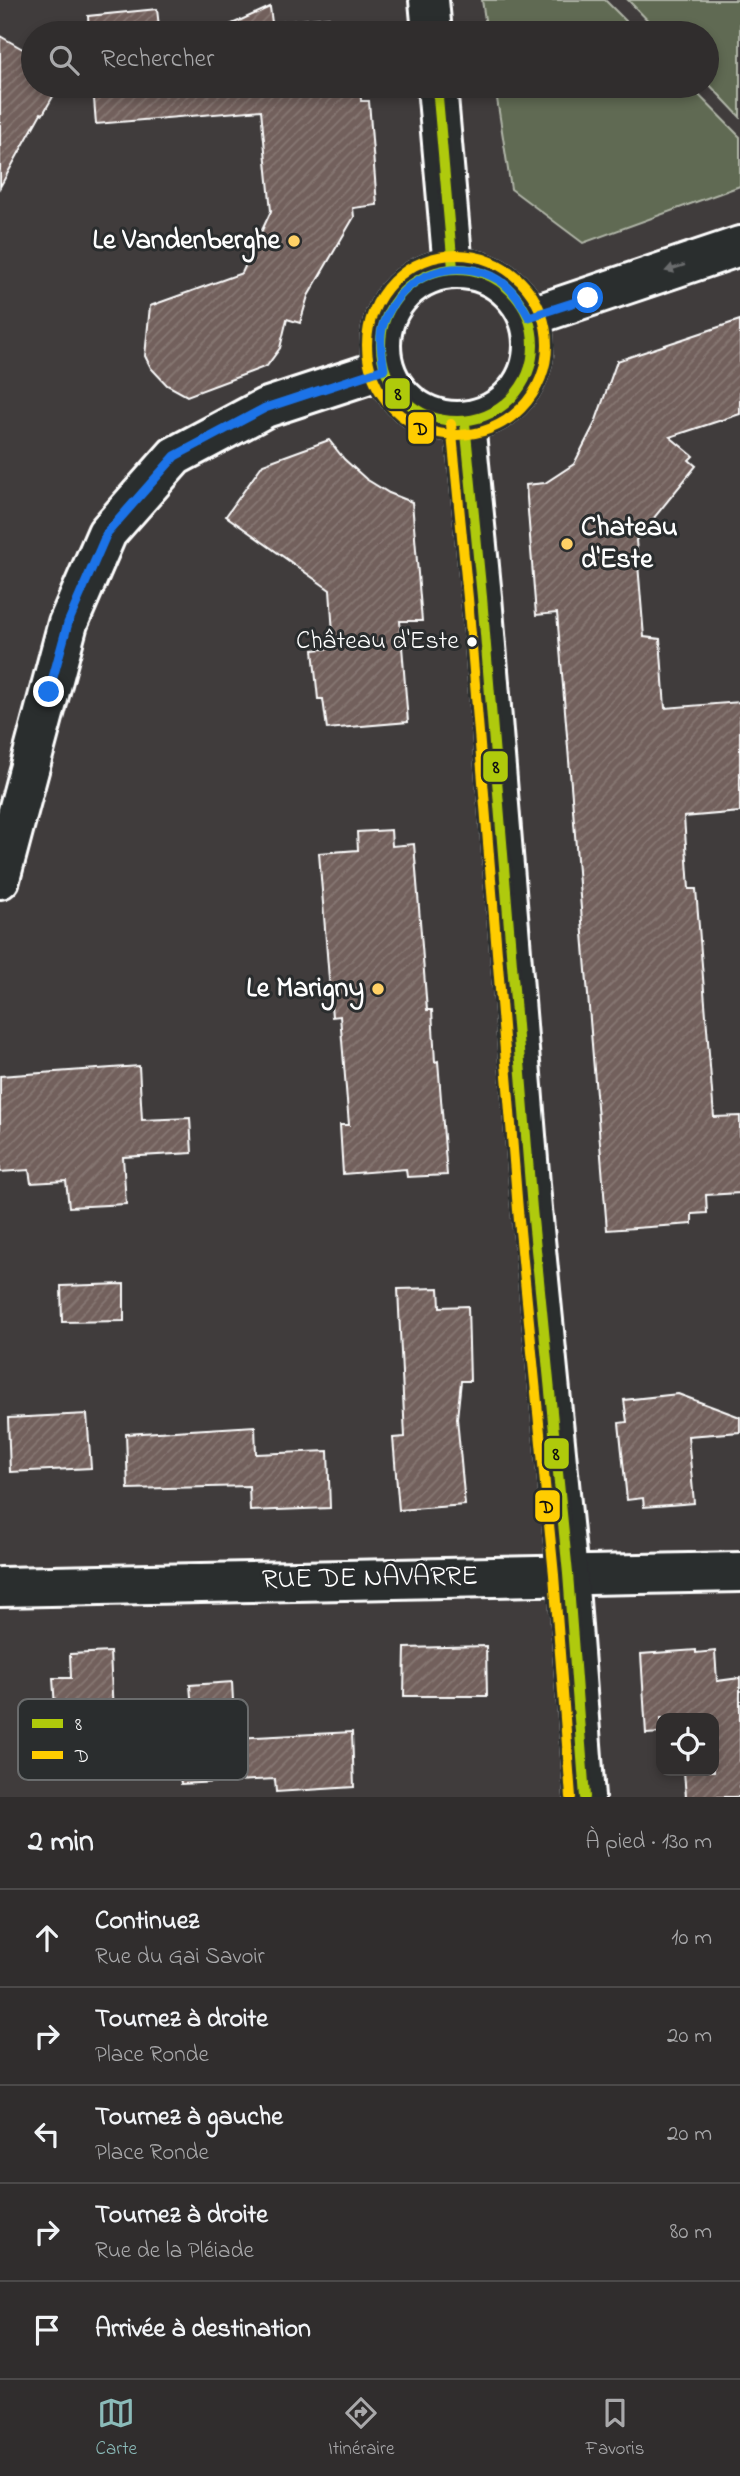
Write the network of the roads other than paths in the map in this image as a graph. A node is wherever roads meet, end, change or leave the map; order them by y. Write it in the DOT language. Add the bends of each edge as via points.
graph roads {
  1 [pos="429,0"];
  2 [pos="431,21"];
  3 [pos="438,98"];
  4 [pos="740,246"];
  5 [pos="453,268"];
  6 [pos="529,317"];
  7 [pos="384,369"];
  8 [pos="465,422"];
  9 [pos="0,879"];
  10 [pos="740,1572"];
  11 [pos="568,1574"];
  12 [pos="0,1587"];
  13 [pos="584,1797"];
  1 -- 2 [label="street"];
  3 -- 5 [label="street"];
  4 -- 6 [label="street, one-way"];
  5 -- 6 [label="street" via="477,271 499,281 517,296"];
  5 -- 7 [label="street" via="430,273 394,302 383,323"];
  6 -- 8 [label="street" via="534,340 532,364 523,386 508,404 488,417"];
  7 -- 8 [label="street" via="396,392 415,410 440,421"];
  7 -- 9 [label="street" via="265,408 175,456 107,533 68,623"];
  8 -- 11 [label="street"];
  10 -- 11 [label="street, RUE DE NAVARRE"];
  11 -- 12 [label="street, RUE DE NAVARRE"];
  11 -- 13 [label="street"];
}
